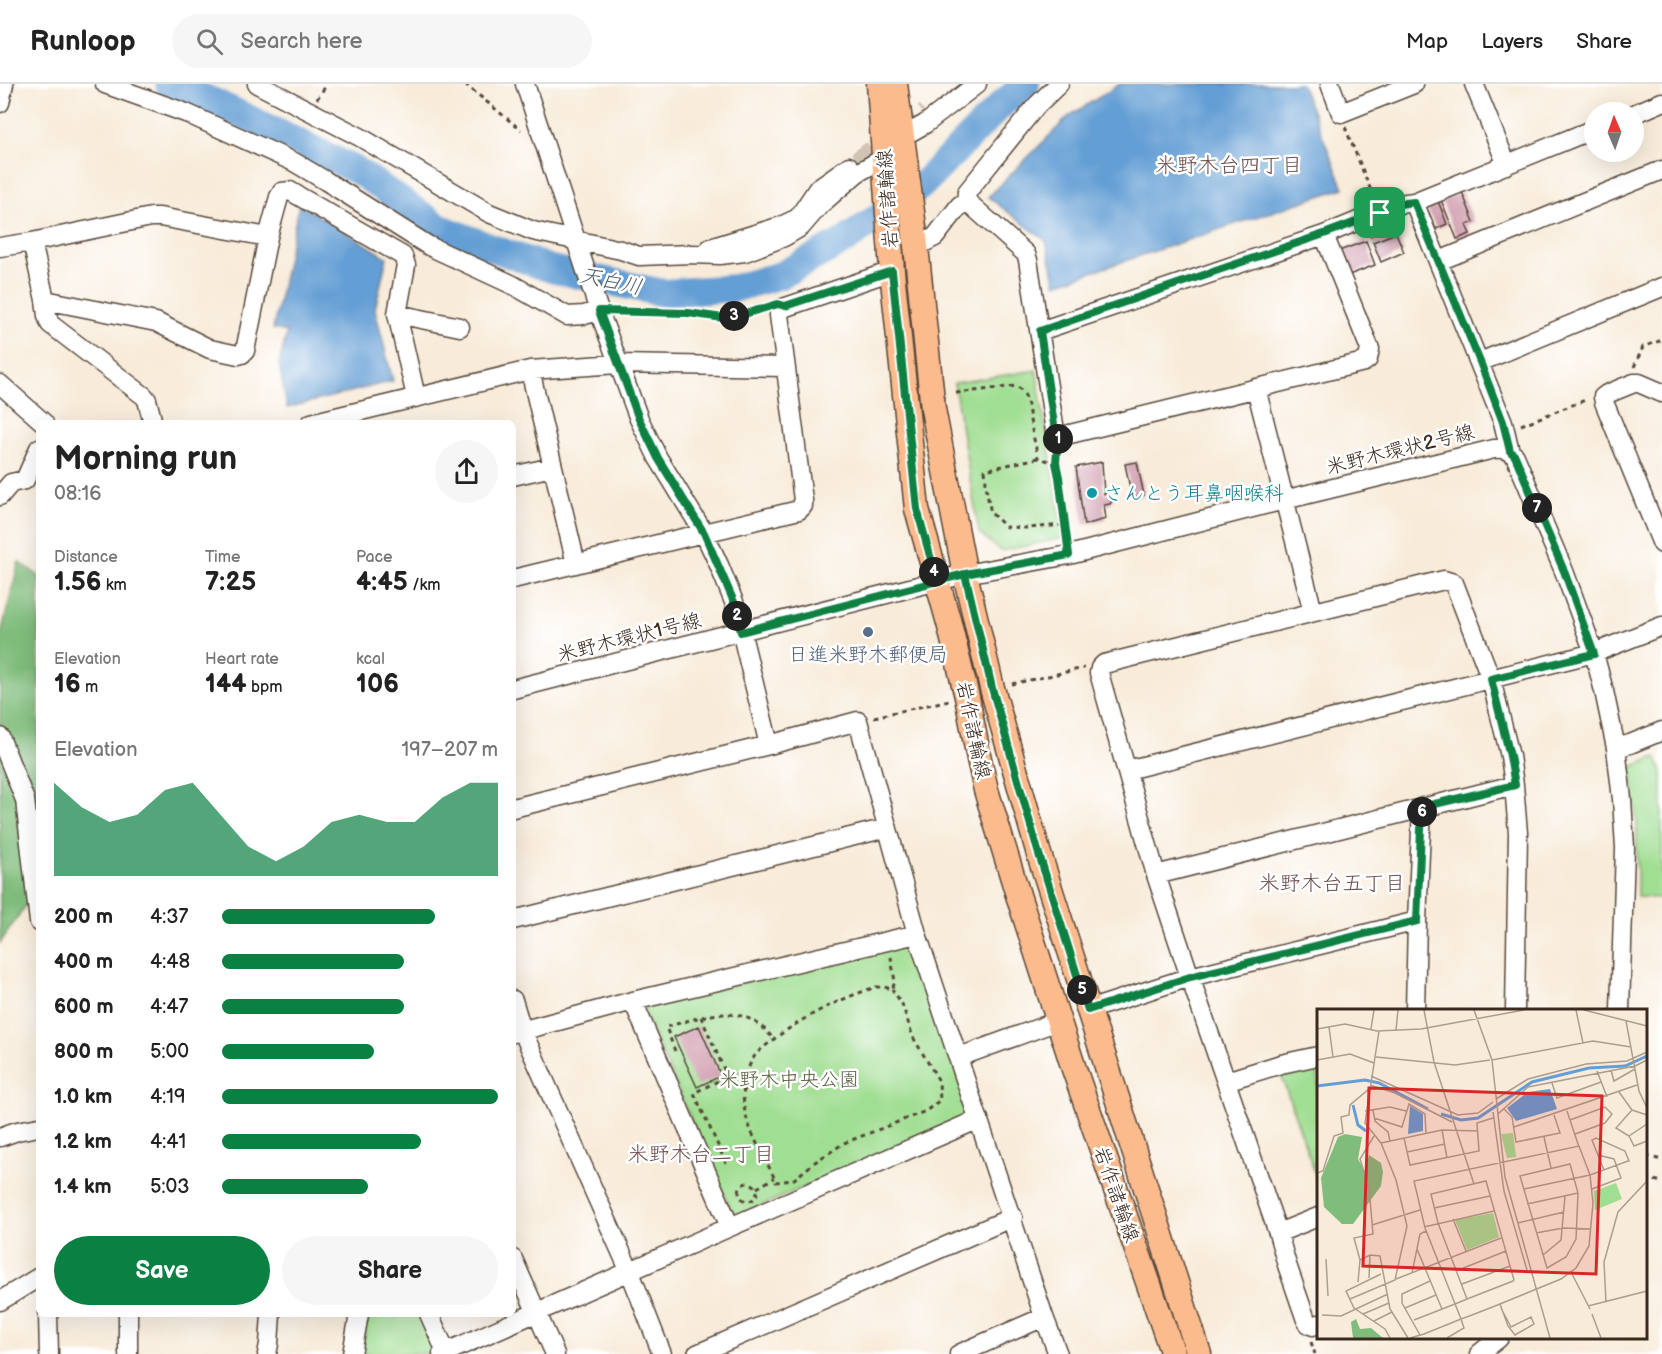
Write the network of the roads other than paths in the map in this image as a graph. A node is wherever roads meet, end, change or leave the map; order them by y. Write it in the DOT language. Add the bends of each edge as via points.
graph roads {
  1 [pos="105,84"];
  2 [pos="257,84"];
  3 [pos="525,84"];
  4 [pos="879,84"];
  5 [pos="895,84"];
  6 [pos="962,84"];
  7 [pos="977,84"];
  8 [pos="1059,84"];
  9 [pos="1330,84"];
  10 [pos="1414,84"];
  11 [pos="1474,84"];
  12 [pos="1662,102"];
  13 [pos="1644,110"];
  14 [pos="925,112"];
  15 [pos="1584,133"];
  16 [pos="902,137"];
  17 [pos="856,160"];
  18 [pos="884,163"];
  19 [pos="1507,165"];
  20 [pos="1662,170"];
  21 [pos="1414,202"];
  22 [pos="966,203"];
  23 [pos="1324,234"];
  24 [pos="268,237"];
  25 [pos="915,237"];
  26 [pos="576,239"];
  27 [pos="32,242"];
  28 [pos="0,247"];
  29 [pos="691,254"];
  30 [pos="891,260"];
  31 [pos="1439,261"];
  32 [pos="1662,287"];
  33 [pos="45,300"];
  34 [pos="598,307"];
  35 [pos="398,314"];
  36 [pos="459,327"];
  37 [pos="1040,331"];
  38 [pos="1480,362"];
  39 [pos="618,364"];
  40 [pos="785,368"];
  41 [pos="530,370"];
  42 [pos="0,384"];
  43 [pos="1256,388"];
  44 [pos="1662,393"];
  45 [pos="416,397"];
  46 [pos="41,420"];
  47 [pos="152,420"];
  48 [pos="323,420"];
  49 [pos="1510,451"];
  50 [pos="36,455"];
  51 [pos="552,466"];
  52 [pos="516,475"];
  53 [pos="4,484"];
  54 [pos="1284,500"];
  55 [pos="1654,503"];
  56 [pos="704,533"];
  57 [pos="1662,544"];
  58 [pos="576,564"];
  59 [pos="965,574"];
  60 [pos="516,578"];
  61 [pos="937,581"];
  62 [pos="1312,612"];
  63 [pos="1662,626"];
  64 [pos="741,632"];
  65 [pos="1594,654"];
  66 [pos="1491,679"];
  67 [pos="516,688"];
  68 [pos="1662,731"];
  69 [pos="0,736"];
  70 [pos="769,745"];
  71 [pos="1616,748"];
  72 [pos="1127,770"];
  73 [pos="1515,785"];
  74 [pos="516,807"];
  75 [pos="1422,807"];
  76 [pos="887,828"];
  77 [pos="1156,875"];
  78 [pos="36,896"];
  79 [pos="516,919"];
  80 [pos="1417,921"];
  81 [pos="917,934"];
  82 [pos="1190,977"];
  83 [pos="633,1001"];
  84 [pos="1415,1009"];
  85 [pos="1515,1009"];
  86 [pos="1620,1009"];
  87 [pos="1088,1010"];
  88 [pos="1059,1021"];
  89 [pos="517,1031"];
  90 [pos="1317,1056"];
  91 [pos="959,1057"];
  92 [pos="1226,1081"];
  93 [pos="979,1119"];
  94 [pos="36,1128"];
  95 [pos="0,1137"];
  96 [pos="1012,1217"];
  97 [pos="1317,1217"];
  98 [pos="730,1227"];
  99 [pos="1278,1233"];
  100 [pos="516,1266"];
  101 [pos="630,1272"];
  102 [pos="36,1279"];
  103 [pos="0,1301"];
  104 [pos="537,1311"];
  105 [pos="48,1317"];
  106 [pos="128,1317"];
  107 [pos="271,1317"];
  108 [pos="358,1317"];
  109 [pos="430,1317"];
  110 [pos="1044,1317"];
  111 [pos="1317,1324"];
  112 [pos="445,1353"];
  113 [pos="49,1354"];
  114 [pos="128,1354"];
  115 [pos="267,1354"];
  116 [pos="352,1354"];
  117 [pos="555,1354"];
  118 [pos="662,1354"];
  119 [pos="697,1354"];
  120 [pos="959,1354"];
  121 [pos="1058,1354"];
  122 [pos="1173,1354"];
  123 [pos="1199,1354"];
  1 -- 34 [label="street" via="186,112 294,162 429,246 513,285 567,316 584,315"];
  2 -- 26 [label="street" via="360,137 489,213 532,231"];
  3 -- 26 [label="street"];
  4 -- 18 [label="main road, 岩作諸輪線"];
  5 -- 16 [label="main road, 岩作諸輪線"];
  6 -- 14 [label="street"];
  7 -- 16 [label="street" via="926,124"];
  8 -- 22 [label="street" via="1036,106 967,192"];
  9 -- 10 [label="street" via="1341,113"];
  11 -- 19 [label="street"];
  12 -- 13 [label="street"];
  15 -- 19 [label="street"];
  16 -- 25 [label="main road, 岩作諸輪線"];
  17 -- 29 [label="street" via="818,188 798,218"];
  18 -- 29 [label="street" via="857,173 801,227 784,237 745,252"];
  18 -- 30 [label="main road, 岩作諸輪線"];
  19 -- 21 [label="street"];
  20 -- 31 [label="street"];
  21 -- 23 [label="street" via="1399,204"];
  21 -- 31 [label="street"];
  22 -- 25 [label="street" via="960,205 935,237"];
  22 -- 37 [label="street" via="1026,254"];
  23 -- 37 [label="street"];
  23 -- 43 [label="street" via="1370,349 1368,359"];
  24 -- 27 [label="street" via="151,217"];
  24 -- 33 [label="street" via="242,354 210,349 156,321"];
  24 -- 35 [label="street" via="279,197 290,191 402,256 406,265"];
  25 -- 59 [label="main road, 岩作諸輪線" via="933,409"];
  26 -- 29 [label="street" via="639,256"];
  26 -- 34 [label="street"];
  27 -- 28 [label="street"];
  27 -- 33 [label="street"];
  30 -- 40 [label="street" via="780,309"];
  30 -- 61 [label="main road, 岩作諸輪線" via="917,509"];
  31 -- 38 [label="street"];
  32 -- 38 [label="street"];
  33 -- 47 [label="street" via="50,324 144,396"];
  34 -- 39 [label="street"];
  35 -- 36 [label="street"];
  35 -- 45 [label="street"];
  37 -- 43 [label="street" via="1058,435"];
  38 -- 49 [label="street"];
  39 -- 40 [label="street"];
  39 -- 41 [label="street"];
  39 -- 56 [label="street" via="658,458"];
  40 -- 56 [label="street" via="803,506"];
  41 -- 45 [label="street"];
  41 -- 51 [label="street"];
  42 -- 46 [label="street"];
  43 -- 54 [label="street"];
  44 -- 55 [label="street" via="1634,383 1603,397"];
  45 -- 48 [label="street"];
  49 -- 54 [label="street, 米野木環状2号線" via="1494,449"];
  49 -- 65 [label="street" via="1564,571"];
  50 -- 53 [label="street" via="25,480"];
  51 -- 52 [label="street"];
  51 -- 58 [label="street"];
  54 -- 59 [label="street, 米野木環状2号線" via="1069,555"];
  54 -- 62 [label="street"];
  55 -- 57 [label="street"];
  56 -- 58 [label="street"];
  56 -- 64 [label="street" via="734,602"];
  58 -- 60 [label="street"];
  59 -- 61 [label="street, 米野木環状1号線"];
  59 -- 87 [label="main road, 岩作諸輪線" via="992,688"];
  61 -- 64 [label="street, 米野木環状1号線"];
  61 -- 88 [label="main road, 岩作諸輪線" via="986,790"];
  62 -- 66 [label="street" via="1450,581"];
  62 -- 72 [label="street" via="1104,664 1098,674"];
  63 -- 65 [label="street"];
  64 -- 67 [label="street, 米野木環状1号線"];
  64 -- 70 [label="street"];
  65 -- 66 [label="street"];
  65 -- 71 [label="street"];
  66 -- 72 [label="street"];
  66 -- 73 [label="street"];
  68 -- 71 [label="street"];
  69 -- 78 [label="street" via="25,800"];
  70 -- 74 [label="street"];
  70 -- 76 [label="street" via="858,721"];
  71 -- 86 [label="street" via="1625,848"];
  72 -- 77 [label="street"];
  73 -- 75 [label="street"];
  73 -- 85 [label="street"];
  75 -- 77 [label="street"];
  75 -- 80 [label="street"];
  76 -- 79 [label="street"];
  76 -- 81 [label="street"];
  77 -- 82 [label="street"];
  80 -- 82 [label="street"];
  80 -- 84 [label="street"];
  81 -- 83 [label="street"];
  81 -- 91 [label="street"];
  82 -- 87 [label="street"];
  82 -- 92 [label="street"];
  83 -- 89 [label="street"];
  83 -- 98 [label="street"];
  87 -- 123 [label="main road, 岩作諸輪線"];
  88 -- 91 [label="street"];
  88 -- 122 [label="main road, 岩作諸輪線"];
  89 -- 101 [label="street"];
  90 -- 92 [label="street"];
  91 -- 93 [label="street"];
  92 -- 99 [label="street"];
  93 -- 96 [label="street"];
  93 -- 98 [label="street"];
  94 -- 95 [label="street"];
  96 -- 110 [label="street"];
  96 -- 119 [label="street"];
  97 -- 99 [label="street"];
  98 -- 101 [label="street"];
  99 -- 111 [label="street" via="1306,1320"];
  100 -- 104 [label="street"];
  101 -- 104 [label="street"];
  101 -- 118 [label="street"];
  102 -- 103 [label="street"];
  104 -- 112 [label="street"];
  104 -- 117 [label="street"];
  105 -- 113 [label="street"];
  106 -- 114 [label="street"];
  107 -- 115 [label="street"];
  108 -- 116 [label="street"];
  109 -- 112 [label="street"];
  110 -- 120 [label="street"];
  110 -- 121 [label="street"];
}
